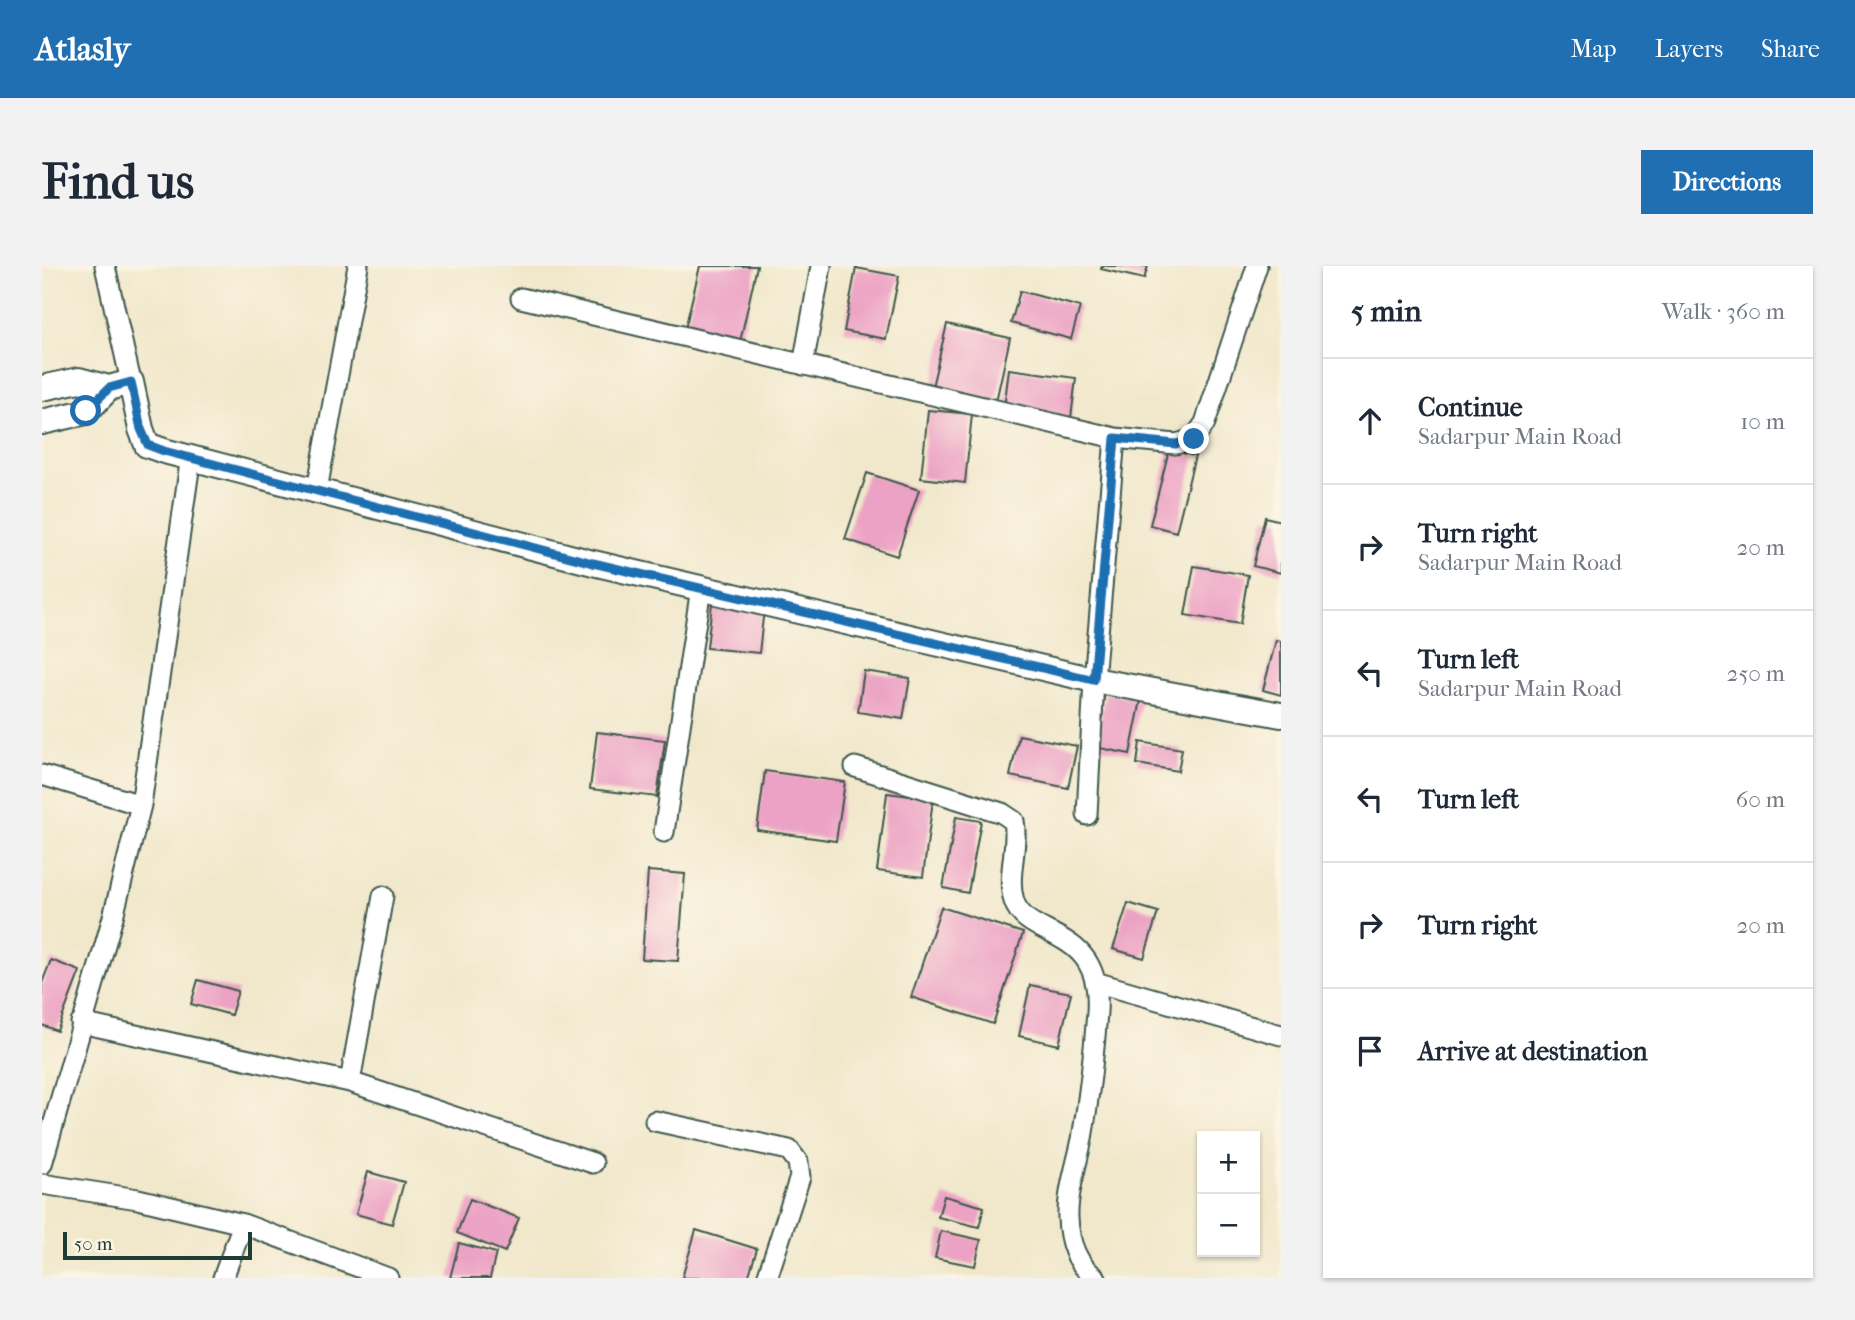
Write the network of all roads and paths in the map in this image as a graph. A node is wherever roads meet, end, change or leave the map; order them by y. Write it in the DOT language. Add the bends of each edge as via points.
graph roads {
  1 [pos="105,266"];
  2 [pos="358,266"];
  3 [pos="821,266"];
  4 [pos="1256,266"];
  5 [pos="521,298"];
  6 [pos="803,365"];
  7 [pos="120,385"];
  8 [pos="42,388"];
  9 [pos="42,422"];
  10 [pos="1115,438"];
  11 [pos="191,456"];
  12 [pos="317,490"];
  13 [pos="701,588"];
  14 [pos="1094,680"];
  15 [pos="1281,715"];
  16 [pos="855,767"];
  17 [pos="42,775"];
  18 [pos="141,805"];
  19 [pos="1087,815"];
  20 [pos="664,832"];
  21 [pos="383,896"];
  22 [pos="1095,982"];
  23 [pos="81,1023"];
  24 [pos="1281,1035"];
  25 [pos="350,1082"];
  26 [pos="655,1121"];
  27 [pos="593,1163"];
  28 [pos="42,1164"];
  29 [pos="42,1184"];
  30 [pos="243,1224"];
  31 [pos="223,1278"];
  32 [pos="388,1278"];
  33 [pos="767,1278"];
  34 [pos="1096,1278"];
  1 -- 7 [label="street"];
  2 -- 12 [label="street"];
  3 -- 6 [label="street"];
  4 -- 10 [label="street" via="1205,423 1194,439 1176,444"];
  5 -- 6 [label="street"];
  6 -- 10 [label="street"];
  7 -- 8 [label="street" via="79,380"];
  7 -- 9 [label="street" via="86,411"];
  7 -- 11 [label="street" via="148,445"];
  10 -- 14 [label="street"];
  11 -- 12 [label="street"];
  11 -- 18 [label="street"];
  12 -- 13 [label="street"];
  13 -- 14 [label="street"];
  13 -- 20 [label="street"];
  14 -- 15 [label="street"];
  14 -- 19 [label="street"];
  16 -- 22 [label="street" via="1002,813 1014,821 1014,903 1027,918 1072,943 1086,959"];
  17 -- 18 [label="street"];
  18 -- 23 [label="street"];
  21 -- 25 [label="street"];
  22 -- 24 [label="street"];
  22 -- 34 [label="street" via="1089,1098 1068,1217 1073,1249 1084,1270"];
  23 -- 25 [label="street"];
  23 -- 28 [label="street"];
  25 -- 27 [label="street"];
  26 -- 33 [label="street" via="789,1150 798,1162 800,1177"];
  29 -- 30 [label="street" via="138,1199"];
  30 -- 31 [label="street"];
  30 -- 32 [label="street"];
}
